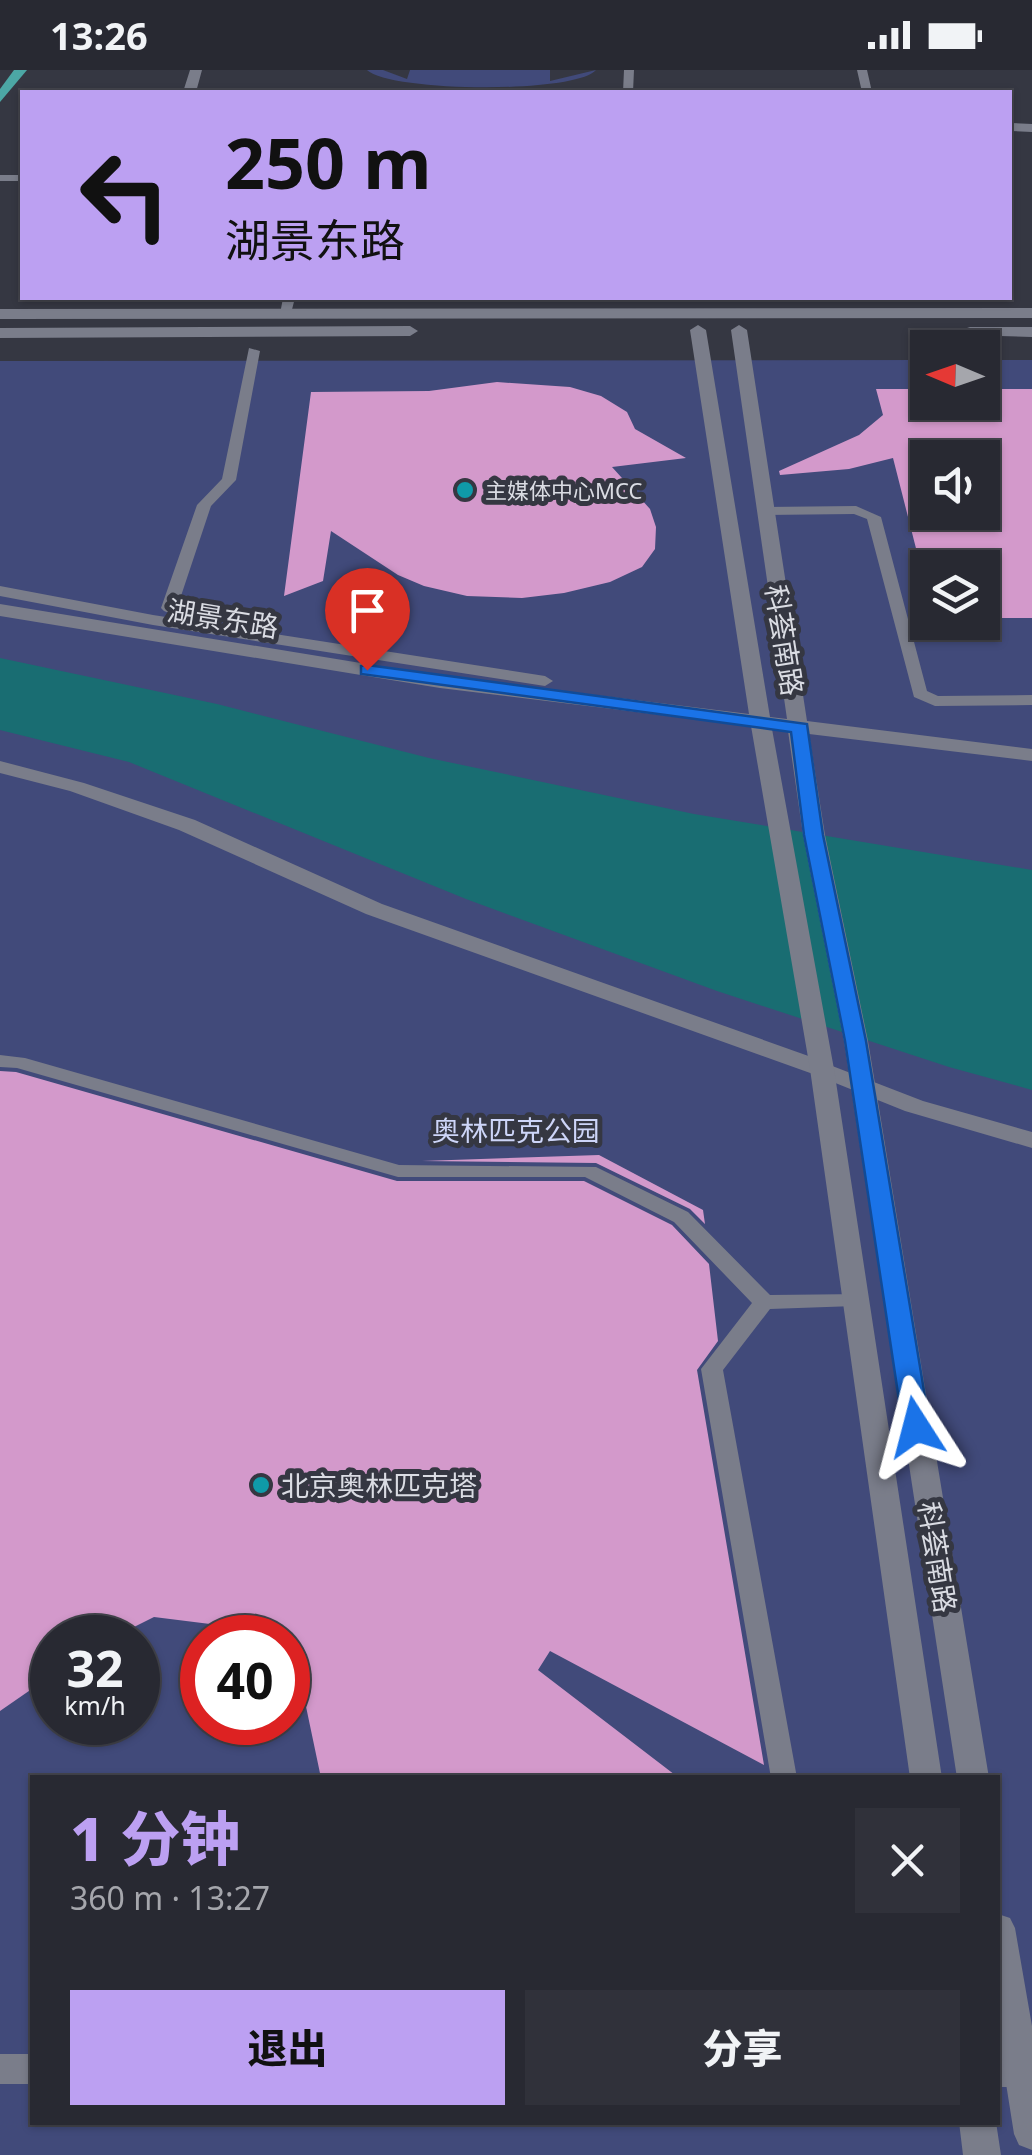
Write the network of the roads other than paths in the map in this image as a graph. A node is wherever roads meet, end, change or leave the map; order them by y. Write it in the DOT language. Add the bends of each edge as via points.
graph roads {
  1 [pos="20,70"];
  2 [pos="0,98"];
  3 [pos="287,306"];
  4 [pos="1032,313"];
  5 [pos="0,314"];
  6 [pos="698,330"];
  7 [pos="738,330"];
  8 [pos="910,331"];
  9 [pos="1000,332"];
  10 [pos="1032,332"];
  11 [pos="0,333"];
  12 [pos="254,350"];
  13 [pos="765,511"];
  14 [pos="0,591"];
  15 [pos="169,608"];
  16 [pos="0,610"];
  17 [pos="0,626"];
  18 [pos="545,680"];
  19 [pos="1032,700"];
  20 [pos="761,730"];
  21 [pos="801,735"];
  22 [pos="1032,755"];
  23 [pos="0,767"];
  24 [pos="1032,769"];
  25 [pos="0,1060"];
  26 [pos="822,1069"];
  27 [pos="862,1087"];
  28 [pos="1032,1140"];
  29 [pos="854,1300"];
  30 [pos="764,1302"];
  31 [pos="783,1775"];
  32 [pos="926,1775"];
  33 [pos="973,1775"];
  34 [pos="1000,1943"];
  35 [pos="0,2069"];
  36 [pos="30,2069"];
  37 [pos="1017,2072"];
  38 [pos="977,2125"];
  39 [pos="1032,2134"];
  40 [pos="982,2155"];
  1 -- 2 [label="main road"];
  3 -- 4 [label="street"];
  3 -- 5 [label="street"];
  6 -- 7 [label="street"];
  6 -- 11 [label="street"];
  6 -- 20 [label="street, 科荟南路"];
  7 -- 8 [label="street"];
  7 -- 13 [label="street, 科荟南路"];
  9 -- 10 [label="street"];
  12 -- 15 [label="lane" via="229,480 204,505"];
  13 -- 19 [label="lane" via="856,510 874,517 920,694 935,701"];
  13 -- 21 [label="street, 科荟南路"];
  14 -- 18 [label="lane"];
  16 -- 20 [label="street, 湖景东路"];
  17 -- 20 [label="street, 湖景东路" via="416,692"];
  20 -- 21 [label="street, 湖景东路"];
  20 -- 26 [label="street, 科荟南路"];
  21 -- 22 [label="street, 湖景东路"];
  21 -- 24 [label="street, 湖景东路"];
  21 -- 27 [label="street, 科荟南路"];
  23 -- 26 [label="street" via="188,825 374,909"];
  25 -- 30 [label="lane" via="398,1171 589,1171 681,1217"];
  26 -- 27 [label="street"];
  26 -- 29 [label="street, 科荟南路"];
  27 -- 28 [label="street"];
  27 -- 33 [label="street, 科荟南路"];
  29 -- 30 [label="lane"];
  29 -- 32 [label="street, 科荟南路"];
  30 -- 31 [label="lane" via="712,1370"];
  34 -- 37 [label="street"];
  35 -- 36 [label="street"];
  37 -- 39 [label="street"];
  38 -- 40 [label="street"];
}
